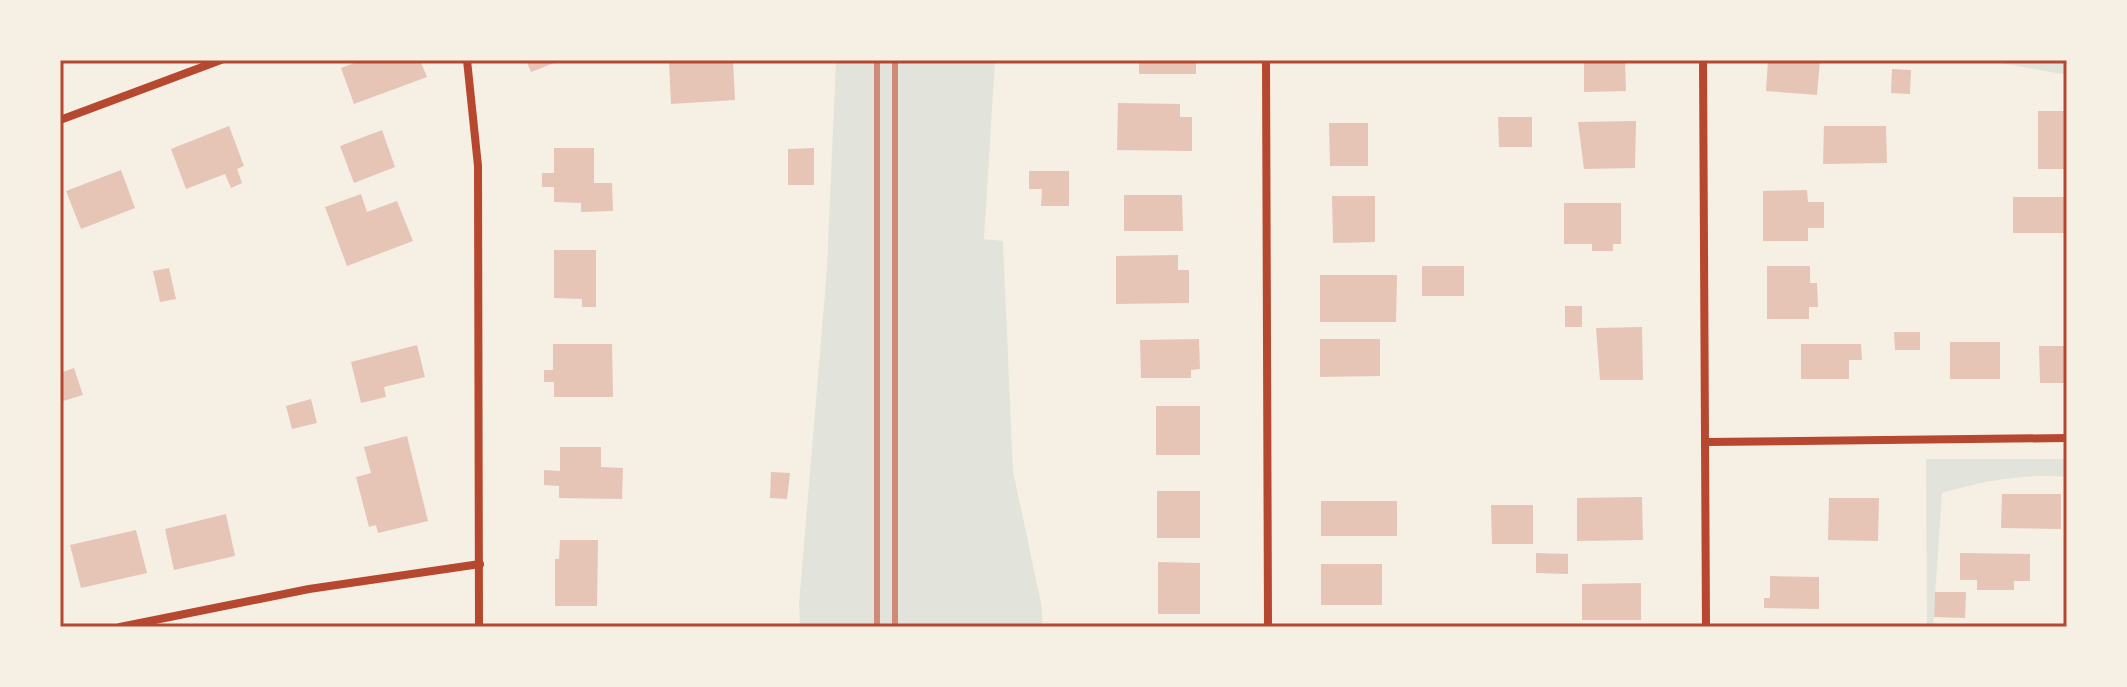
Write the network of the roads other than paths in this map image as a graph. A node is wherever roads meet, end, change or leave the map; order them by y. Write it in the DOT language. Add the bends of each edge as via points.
graph roads {
  1 [pos="221,60"];
  2 [pos="467,60"];
  3 [pos="1266,60"];
  4 [pos="1703,60"];
  5 [pos="60,120"];
  6 [pos="2067,438"];
  7 [pos="1707,442"];
  8 [pos="480,564"];
  9 [pos="120,627"];
  10 [pos="479,627"];
  11 [pos="1268,627"];
  12 [pos="1706,627"];
  1 -- 5 [label="street"];
  2 -- 8 [label="street" via="478,166"];
  3 -- 11 [label="street"];
  4 -- 7 [label="street"];
  6 -- 7 [label="street"];
  7 -- 12 [label="street"];
  8 -- 9 [label="street" via="309,589"];
  8 -- 10 [label="street"];
}
